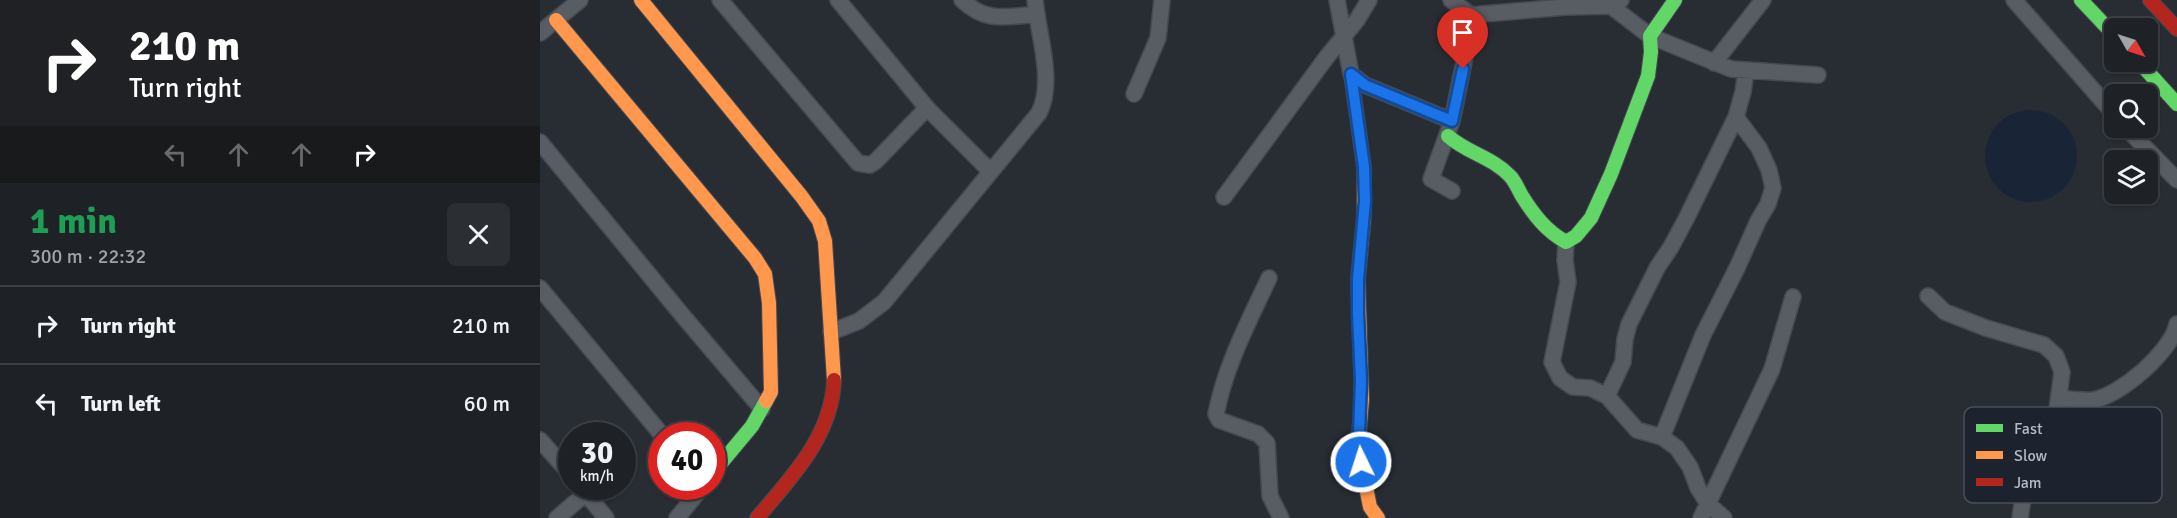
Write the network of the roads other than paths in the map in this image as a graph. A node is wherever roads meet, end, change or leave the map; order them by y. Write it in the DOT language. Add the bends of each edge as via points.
graph roads {
  1 [pos="580,0"];
  2 [pos="641,0"];
  3 [pos="720,0"];
  4 [pos="838,0"];
  5 [pos="962,0"];
  6 [pos="1162,0"];
  7 [pos="1337,0"];
  8 [pos="1369,0"];
  9 [pos="1451,0"];
  10 [pos="1675,0"];
  11 [pos="1763,0"];
  12 [pos="2014,0"];
  13 [pos="2081,0"];
  14 [pos="2150,0"];
  15 [pos="1616,3"];
  16 [pos="1036,7"];
  17 [pos="1471,15"];
  18 [pos="556,20"];
  19 [pos="2104,24"];
  20 [pos="2177,29"];
  21 [pos="540,33"];
  22 [pos="1650,36"];
  23 [pos="1344,38"];
  24 [pos="1714,63"];
  25 [pos="1746,71"];
  26 [pos="2148,72"];
  27 [pos="1351,74"];
  28 [pos="1818,75"];
  29 [pos="1134,94"];
  30 [pos="2104,102"];
  31 [pos="2177,104"];
  32 [pos="927,108"];
  33 [pos="1736,117"];
  34 [pos="1450,128"];
  35 [pos="2136,138"];
  36 [pos="540,142"];
  37 [pos="990,171"];
  38 [pos="2177,180"];
  39 [pos="1452,191"];
  40 [pos="1224,197"];
  41 [pos="1566,242"];
  42 [pos="1269,278"];
  43 [pos="540,288"];
  44 [pos="1928,296"];
  45 [pos="1793,297"];
  46 [pos="2177,324"];
  47 [pos="831,332"];
  48 [pos="1607,396"];
  49 [pos="2060,398"];
  50 [pos="2059,407"];
  51 [pos="762,409"];
  52 [pos="651,422"];
  53 [pos="1662,437"];
  54 [pos="540,440"];
  55 [pos="726,458"];
  56 [pos="558,461"];
  57 [pos="573,500"];
  58 [pos="592,500"];
  59 [pos="692,500"];
  60 [pos="2022,503"];
  61 [pos="1704,511"];
  62 [pos="557,518"];
  63 [pos="606,518"];
  64 [pos="677,518"];
  65 [pos="757,518"];
  66 [pos="1281,518"];
  67 [pos="1378,518"];
  68 [pos="1724,518"];
  69 [pos="2020,518"];
  1 -- 18 [label="street"];
  2 -- 47 [label="street" via="810,207 822,230 827,255"];
  3 -- 32 [label="street" via="851,157 862,165 870,165 881,156"];
  4 -- 32 [label="street"];
  5 -- 16 [label="street" via="974,11 994,18"];
  6 -- 29 [label="street" via="1158,38"];
  7 -- 23 [label="street"];
  8 -- 23 [label="street"];
  9 -- 17 [label="street"];
  10 -- 22 [label="street"];
  11 -- 24 [label="street"];
  12 -- 30 [label="street"];
  13 -- 19 [label="street"];
  14 -- 20 [label="street"];
  15 -- 17 [label="street"];
  15 -- 22 [label="street"];
  16 -- 37 [label="street" via="1046,87 1044,103 1040,113"];
  17 -- 34 [label="street"];
  18 -- 21 [label="street"];
  18 -- 51 [label="street" via="761,266 769,303 772,380"];
  22 -- 24 [label="street"];
  22 -- 41 [label="street" via="1648,76 1611,174 1591,218"];
  23 -- 27 [label="street"];
  23 -- 40 [label="street"];
  24 -- 25 [label="street"];
  25 -- 28 [label="street"];
  25 -- 33 [label="street"];
  26 -- 31 [label="street"];
  27 -- 34 [label="street"];
  27 -- 67 [label="street" via="1364,167 1365,209 1358,279 1362,400 1359,434 1370,507"];
  32 -- 37 [label="street"];
  33 -- 48 [label="street" via="1629,324 1623,362"];
  33 -- 53 [label="street" via="1759,148 1770,170 1773,188 1703,335"];
  34 -- 39 [label="street" via="1431,179"];
  34 -- 41 [label="street" via="1457,144 1492,160 1511,177 1534,216"];
  35 -- 38 [label="street"];
  36 -- 51 [label="street"];
  37 -- 47 [label="street" via="884,302 859,321"];
  41 -- 48 [label="street" via="1568,282 1552,362 1560,378 1573,387 1590,388"];
  42 -- 66 [label="street" via="1227,373 1216,414 1219,420 1258,434 1267,443 1270,496"];
  43 -- 52 [label="street"];
  44 -- 49 [label="street" via="1945,312 2044,345 2056,356 2062,372"];
  45 -- 61 [label="street" via="1772,369"];
  46 -- 49 [label="street" via="2163,352 2112,393 2094,400"];
  47 -- 65 [label="street" via="834,389 827,419 807,456"];
  48 -- 53 [label="street" via="1637,430"];
  49 -- 50 [label="street"];
  51 -- 55 [label="street"];
  53 -- 61 [label="street" via="1684,458"];
  54 -- 56 [label="street"];
  57 -- 62 [label="street"];
  58 -- 63 [label="street"];
  59 -- 64 [label="street"];
  60 -- 69 [label="street"];
  61 -- 68 [label="street"];
}
